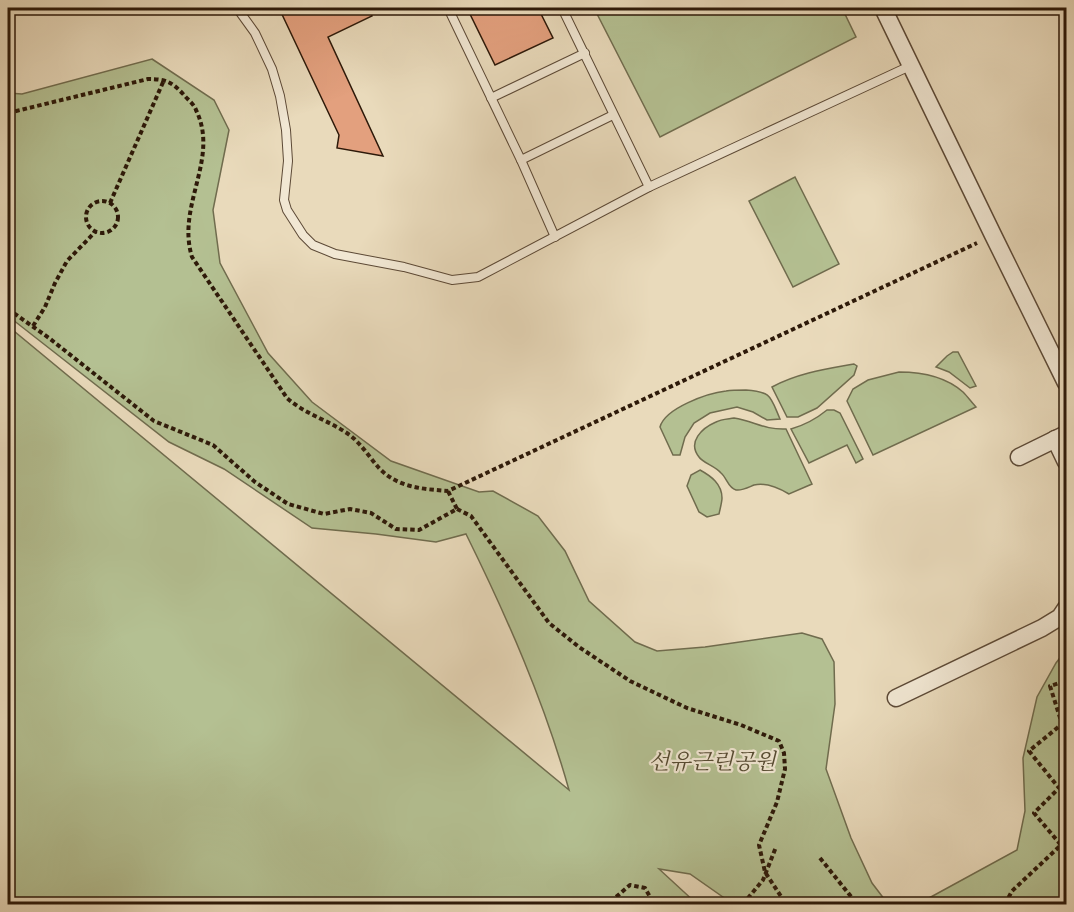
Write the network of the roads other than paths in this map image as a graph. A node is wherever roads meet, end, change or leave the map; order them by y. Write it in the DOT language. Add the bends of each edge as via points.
graph roads {
  1 [pos="237,8"];
  2 [pos="448,8"];
  3 [pos="562,8"];
  4 [pos="883,8"];
  5 [pos="585,53"];
  6 [pos="910,66"];
  7 [pos="491,98"];
  8 [pos="613,115"];
  9 [pos="521,160"];
  10 [pos="649,187"];
  11 [pos="555,237"];
  12 [pos="1066,383"];
  13 [pos="1061,437"];
  14 [pos="1019,457"];
  15 [pos="1066,462"];
  16 [pos="1066,608"];
  17 [pos="896,698"];
  1 -- 11 [label="lane" via="255,33 272,69 286,130 284,200 295,224 313,245 335,254 452,280 478,277"];
  2 -- 7 [label="lane"];
  3 -- 5 [label="lane"];
  4 -- 6 [label="street"];
  5 -- 7 [label="lane"];
  5 -- 8 [label="lane"];
  6 -- 10 [label="lane"];
  6 -- 12 [label="street"];
  7 -- 9 [label="lane"];
  8 -- 9 [label="lane"];
  8 -- 10 [label="lane"];
  9 -- 11 [label="lane"];
  10 -- 11 [label="lane"];
  13 -- 14 [label="street"];
  13 -- 15 [label="street"];
  16 -- 17 [label="street" via="1060,617 1042,628"];
}
